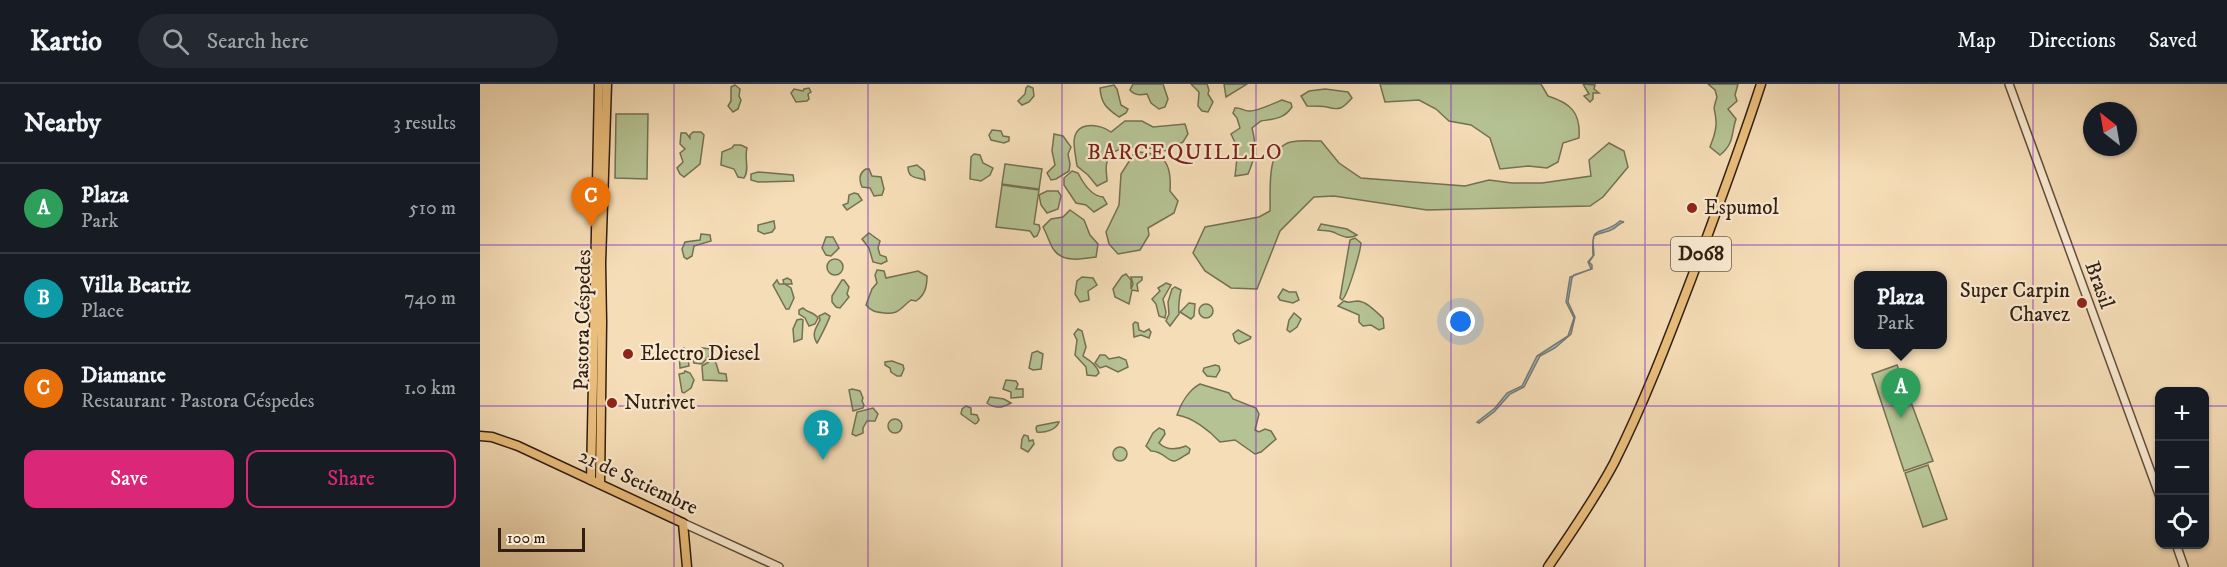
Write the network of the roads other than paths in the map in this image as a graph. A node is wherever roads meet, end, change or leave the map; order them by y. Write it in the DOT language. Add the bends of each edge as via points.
graph roads {
  1 [pos="599,84"];
  2 [pos="607,84"];
  3 [pos="1761,84"];
  4 [pos="2009,84"];
  5 [pos="597,394"];
  6 [pos="480,436"];
  7 [pos="595,482"];
  8 [pos="2159,495"];
  9 [pos="683,523"];
  10 [pos="2178,549"];
  11 [pos="687,567"];
  12 [pos="779,567"];
  13 [pos="1548,567"];
  14 [pos="2184,567"];
  1 -- 5 [label="main road, Pastora Céspedes"];
  2 -- 5 [label="main road, Pastora Céspedes"];
  3 -- 13 [label="main road, D068" via="1670,336 1633,422 1586,512"];
  4 -- 8 [label="street, Brasil"];
  5 -- 7 [label="main road, Pastora Céspedes"];
  6 -- 7 [label="main road, 21 de Setiembre" via="508,441"];
  7 -- 9 [label="main road, 21 de Setiembre"];
  9 -- 11 [label="main road"];
  9 -- 12 [label="street, 21 de Setiembre"];
  10 -- 14 [label="street"];
}
